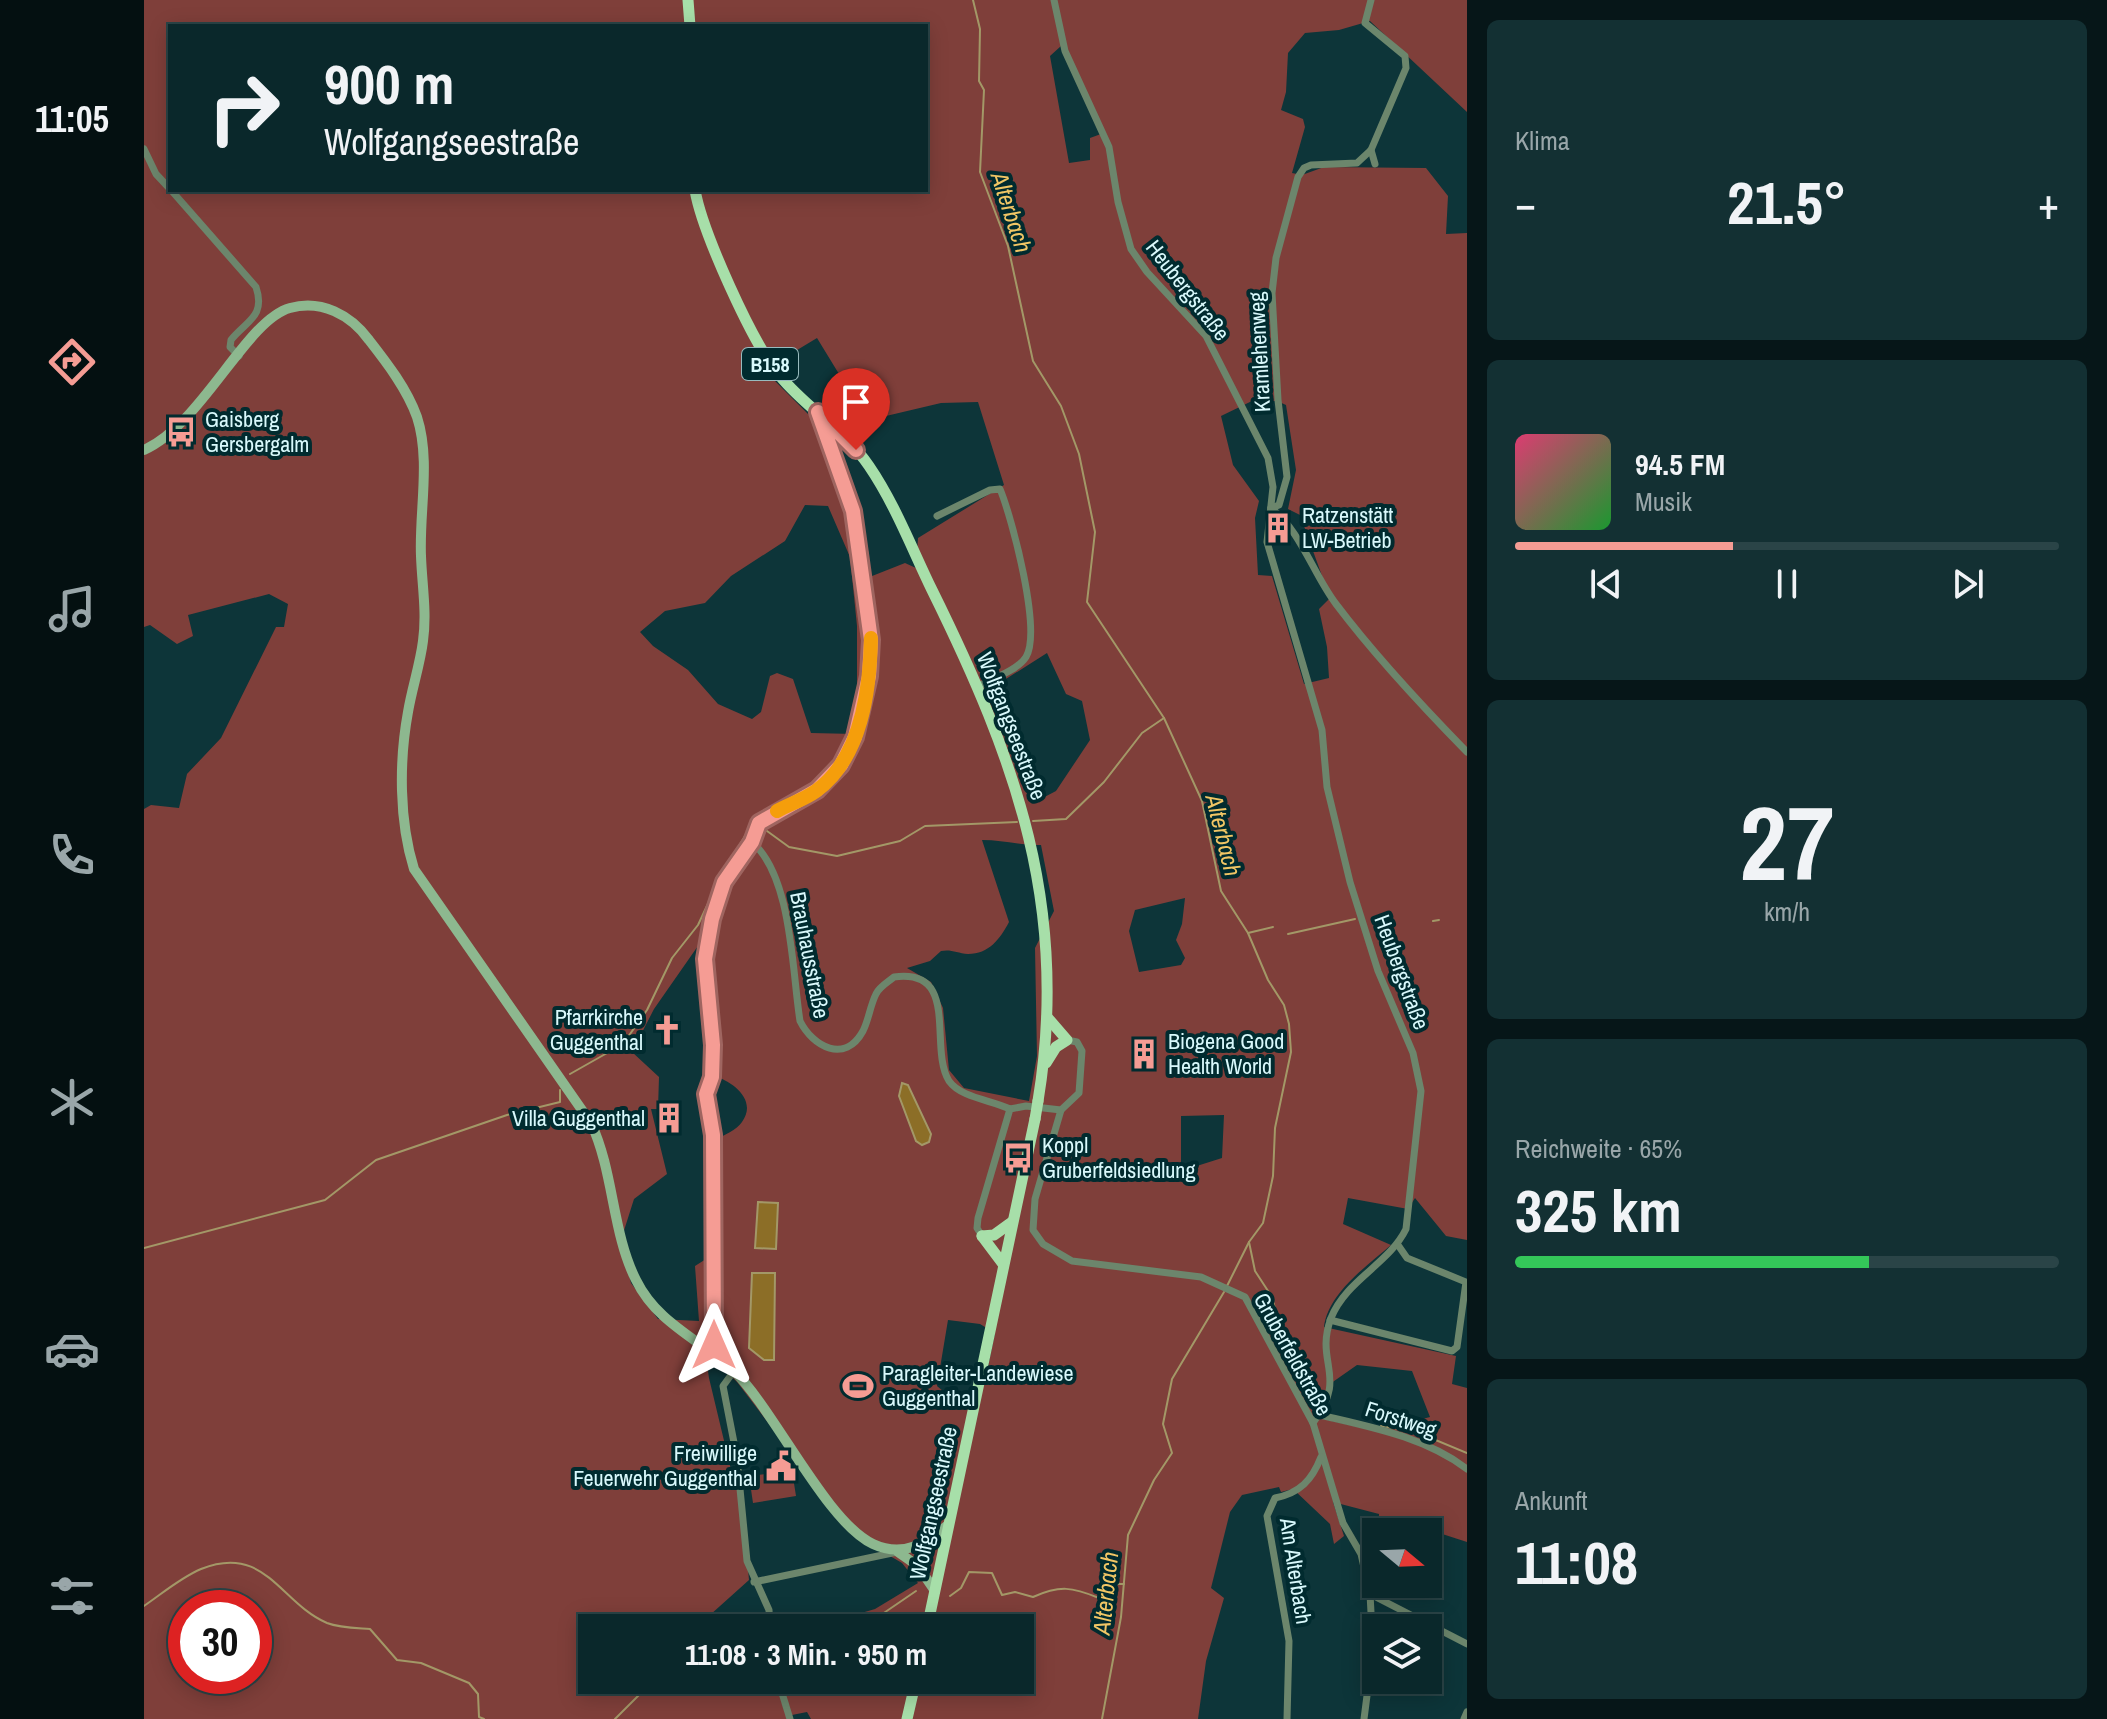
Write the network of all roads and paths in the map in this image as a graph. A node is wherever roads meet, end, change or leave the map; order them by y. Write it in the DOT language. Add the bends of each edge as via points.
graph roads {
  1 [pos="688,0"];
  2 [pos="1054,0"];
  3 [pos="1371,0"];
  4 [pos="690,24"];
  5 [pos="144,149"];
  6 [pos="1371,150"];
  7 [pos="1375,164"];
  8 [pos="168,188"];
  9 [pos="172,192"];
  10 [pos="696,192"];
  11 [pos="239,356"];
  12 [pos="818,412"];
  13 [pos="144,450"];
  14 [pos="1271,508"];
  15 [pos="937,516"];
  16 [pos="979,686"];
  17 [pos="1467,752"];
  18 [pos="752,842"];
  19 [pos="1047,1017"];
  20 [pos="1067,1040"];
  21 [pos="1043,1066"];
  22 [pos="1010,1109"];
  23 [pos="1061,1110"];
  24 [pos="1012,1222"];
  25 [pos="982,1236"];
  26 [pos="1398,1245"];
  27 [pos="1004,1264"];
  28 [pos="1330,1320"];
  29 [pos="710,1352"];
  30 [pos="734,1371"];
  31 [pos="1320,1415"];
  32 [pos="1313,1423"];
  33 [pos="1321,1457"];
  34 [pos="1467,1469"];
  35 [pos="949,1524"];
  36 [pos="898,1552"];
  37 [pos="1362,1558"];
  38 [pos="754,1582"];
  39 [pos="935,1591"];
  40 [pos="1370,1598"];
  41 [pos="1378,1598"];
  42 [pos="769,1614"];
  43 [pos="930,1614"];
  44 [pos="1467,1644"];
  45 [pos="782,1694"];
  46 [pos="913,1694"];
  47 [pos="1467,1712"];
  48 [pos="790,1719"];
  49 [pos="907,1719"];
  50 [pos="1287,1719"];
  51 [pos="1364,1719"];
  52 [pos="1464,1719"];
  1 -- 4 [label="main road"];
  2 -- 14 [label="street, Heubergstraße" via="1065,51 1109,147 1131,249 1206,336 1220,361 1268,458"];
  3 -- 6 [label="street" via="1365,23 1405,56 1406,68"];
  5 -- 8 [label="street"];
  6 -- 7 [label="street"];
  6 -- 14 [label="street, Kramlehenweg" via="1357,163 1311,165 1298,177 1272,293 1287,477 1279,505"];
  9 -- 11 [label="street" via="257,289 257,315 231,340 230,347"];
  10 -- 12 [label="main road, Wolfgangseestraße / B158" via="708,237 769,363"];
  11 -- 13 [label="main road" via="176,430"];
  11 -- 29 [label="main road" via="270,319 285,309 314,305 346,317 373,344 411,402 420,433 425,624 406,723 405,826 414,869 586,1113 602,1147 629,1263 646,1298 658,1314"];
  12 -- 16 [label="main road, Wolfgangseestraße / B158" via="882,486"];
  12 -- 18 [label="street" via="853,511 871,640 869,676 855,737 841,765 817,790 759,823"];
  14 -- 17 [label="street" via="1284,518 1333,601 1383,664"];
  14 -- 26 [label="street, Heubergstraße" via="1267,542 1322,730 1327,787 1350,882 1378,971 1413,1053 1421,1091 1406,1229"];
  15 -- 16 [label="street" via="1000,489 1020,556 1028,603 1028,652 1024,661"];
  16 -- 19 [label="main road, Wolfgangseestraße / B158" via="1029,833 1043,914"];
  18 -- 22 [label="street, Brauhausstraße" via="781,891 800,1021 809,1038 824,1048 844,1047 862,1033 877,991 894,977 917,978 938,1004 950,1082"];
  18 -- 29 [label="street" via="724,882 705,959 713,1045 706,1094 713,1135 715,1329"];
  19 -- 20 [label="main road"];
  19 -- 21 [label="main road, Wolfgangseestraße / B158"];
  20 -- 21 [label="main road"];
  20 -- 23 [label="street, Gruberfeldstraße" via="1080,1045 1082,1079 1075,1099"];
  21 -- 24 [label="main road, Wolfgangseestraße / B158, bridge"];
  22 -- 23 [label="street"];
  22 -- 25 [label="street" via="978,1218"];
  23 -- 32 [label="street, Gruberfeldstraße" via="1035,1199 1033,1230 1043,1244 1072,1261 1215,1281 1245,1297"];
  24 -- 25 [label="main road" via="994,1235"];
  24 -- 27 [label="main road, Wolfgangseestraße / B158"];
  25 -- 27 [label="main road"];
  26 -- 28 [label="street" via="1367,1270"];
  26 -- 28 [label="street" via="1407,1258 1466,1282 1457,1347 1452,1351"];
  27 -- 35 [label="main road, Wolfgangseestraße / B158"];
  28 -- 31 [label="street" via="1325,1343 1332,1386"];
  29 -- 30 [label="main road"];
  30 -- 36 [label="main road" via="855,1532"];
  30 -- 38 [label="street" via="723,1386 737,1458 744,1547"];
  31 -- 32 [label="street"];
  31 -- 34 [label="street, Forstweg" via="1445,1452"];
  32 -- 33 [label="street, Gruberfeldstraße"];
  33 -- 37 [label="street, Gruberfeldstraße" via="1343,1523"];
  33 -- 50 [label="street, Am Alterbach" via="1307,1483 1275,1498 1267,1516 1289,1641"];
  35 -- 36 [label="main road" via="921,1545"];
  35 -- 39 [label="main road, Wolfgangseestraße / B158"];
  36 -- 38 [label="street"];
  36 -- 39 [label="main road" via="918,1566"];
  38 -- 42 [label="street"];
  39 -- 43 [label="main road, Wolfgangseestraße / B158"];
  40 -- 51 [label="street, Gruberfeldstraße" via="1373,1649"];
  41 -- 44 [label="street"];
  45 -- 48 [label="street"];
  46 -- 49 [label="main road"];
  47 -- 52 [label="street"];
}
